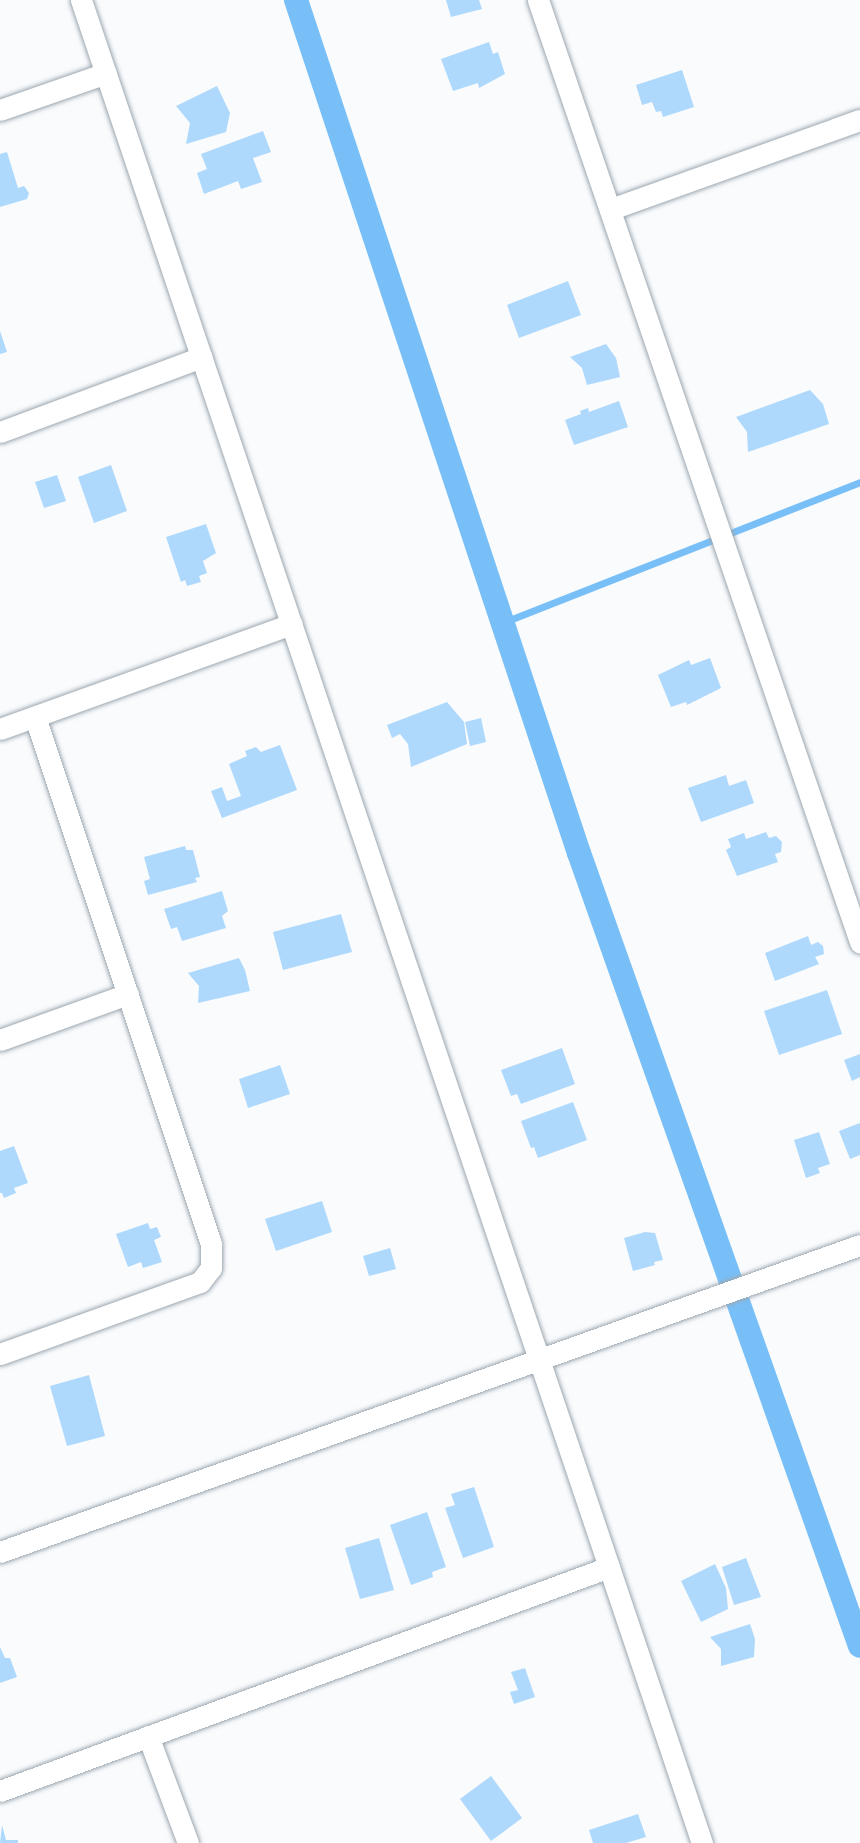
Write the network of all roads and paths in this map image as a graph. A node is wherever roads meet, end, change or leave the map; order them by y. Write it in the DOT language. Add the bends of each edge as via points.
graph roads {
  1 [pos="81,0"];
  2 [pos="538,0"];
  3 [pos="106,73"];
  4 [pos="0,110"];
  5 [pos="860,120"];
  6 [pos="611,209"];
  7 [pos="202,357"];
  8 [pos="0,432"];
  9 [pos="292,624"];
  10 [pos="35,717"];
  11 [pos="0,729"];
  12 [pos="859,939"];
  13 [pos="128,994"];
  14 [pos="0,1040"];
  15 [pos="860,1245"];
  16 [pos="0,1354"];
  17 [pos="540,1360"];
  18 [pos="0,1552"];
  19 [pos="609,1567"];
  20 [pos="148,1736"];
  21 [pos="0,1791"];
  22 [pos="188,1843"];
  23 [pos="702,1843"];
  1 -- 3 [label="street"];
  2 -- 6 [label="street"];
  3 -- 4 [label="street"];
  3 -- 7 [label="street"];
  5 -- 6 [label="street"];
  6 -- 12 [label="street"];
  7 -- 8 [label="street"];
  7 -- 9 [label="street"];
  9 -- 10 [label="street"];
  9 -- 17 [label="street"];
  10 -- 11 [label="street"];
  10 -- 13 [label="street"];
  13 -- 14 [label="street"];
  13 -- 16 [label="street" via="211,1244 212,1268 200,1282"];
  15 -- 17 [label="street"];
  17 -- 18 [label="street"];
  17 -- 19 [label="street"];
  19 -- 20 [label="street"];
  19 -- 23 [label="street"];
  20 -- 21 [label="street"];
  20 -- 22 [label="street"];
}
